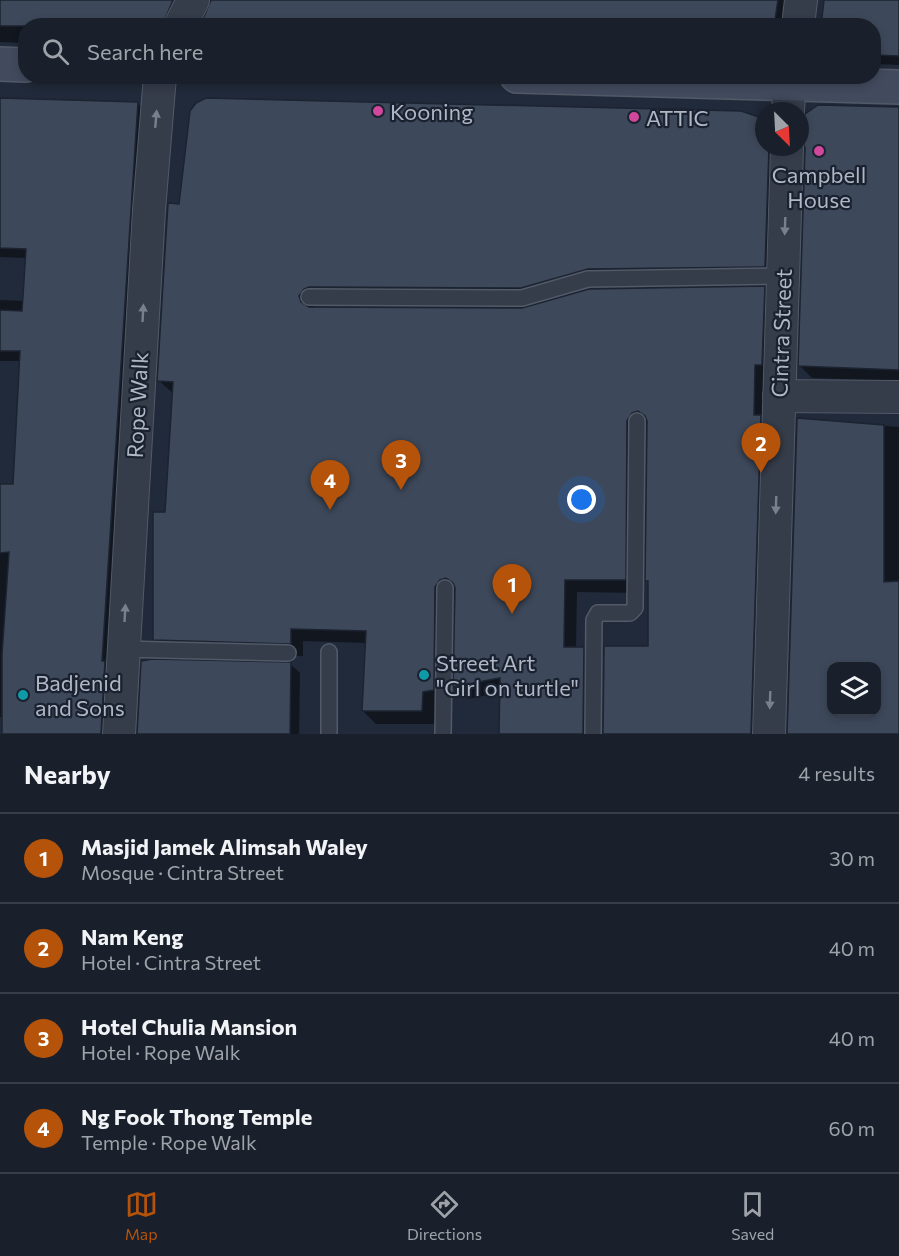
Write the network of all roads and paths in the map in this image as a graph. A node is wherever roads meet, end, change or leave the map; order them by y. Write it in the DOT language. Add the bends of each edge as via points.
graph roads {
  1 [pos="193,0"];
  2 [pos="801,0"];
  3 [pos="184,18"];
  4 [pos="799,18"];
  5 [pos="0,64"];
  6 [pos="18,65"];
  7 [pos="159,84"];
  8 [pos="672,84"];
  9 [pos="899,87"];
  10 [pos="789,90"];
  11 [pos="787,156"];
  12 [pos="783,276"];
  13 [pos="309,297"];
  14 [pos="779,396"];
  15 [pos="899,397"];
  16 [pos="637,421"];
  17 [pos="445,588"];
  18 [pos="122,649"];
  19 [pos="329,652"];
  20 [pos="288,653"];
  21 [pos="119,734"];
  22 [pos="329,734"];
  23 [pos="444,734"];
  24 [pos="593,734"];
  25 [pos="769,734"];
  1 -- 3 [label="street"];
  2 -- 4 [label="street"];
  5 -- 6 [label="street"];
  18 -- 7 [label="street, Rope Walk, one-way"];
  8 -- 10 [label="street"];
  9 -- 10 [label="street"];
  11 -- 12 [label="street, Cintra Street, one-way"];
  12 -- 13 [label="lane" via="588,279 522,298"];
  12 -- 14 [label="street, Cintra Street"];
  14 -- 15 [label="street"];
  14 -- 25 [label="street, Cintra Street, one-way"];
  16 -- 24 [label="lane" via="635,608 630,613 598,613 594,620"];
  17 -- 23 [label="lane"];
  18 -- 20 [label="lane"];
  18 -- 21 [label="street, Rope Walk"];
  19 -- 22 [label="lane"];
}
